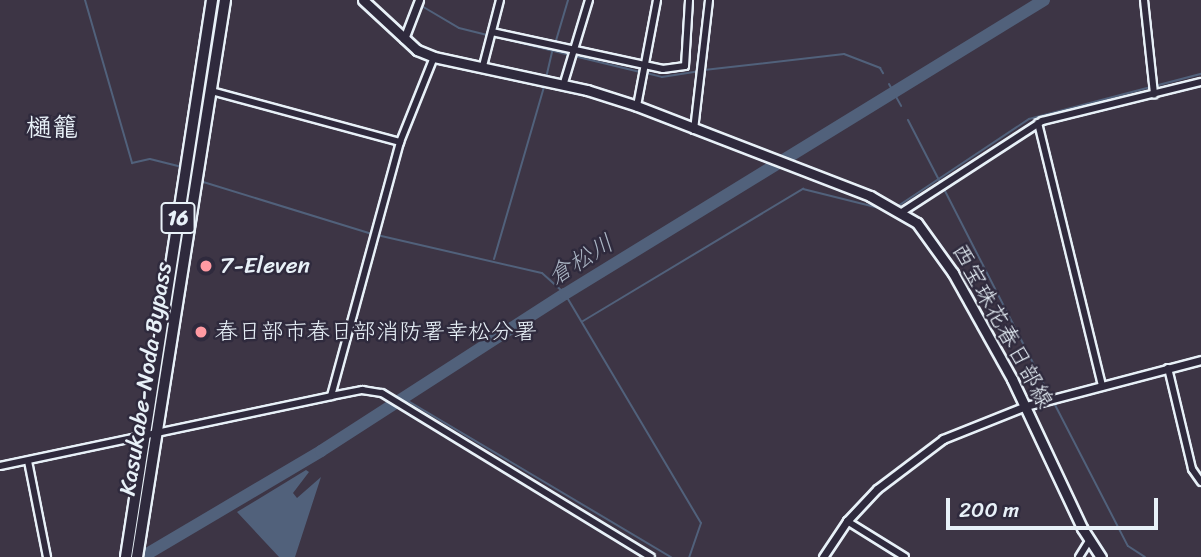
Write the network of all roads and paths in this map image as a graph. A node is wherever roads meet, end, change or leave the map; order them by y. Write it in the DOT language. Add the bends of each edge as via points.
graph roads {
  1 [pos="212,0"];
  2 [pos="225,0"];
  3 [pos="363,0"];
  4 [pos="419,0"];
  5 [pos="500,0"];
  6 [pos="589,0"];
  7 [pos="657,0"];
  8 [pos="689,0"];
  9 [pos="709,0"];
  10 [pos="1144,0"];
  11 [pos="492,32"];
  12 [pos="404,39"];
  13 [pos="574,49"];
  14 [pos="434,57"];
  15 [pos="483,66"];
  16 [pos="647,66"];
  17 [pos="1201,82"];
  18 [pos="563,86"];
  19 [pos="211,91"];
  20 [pos="1153,92"];
  21 [pos="637,106"];
  22 [pos="1038,123"];
  23 [pos="694,130"];
  24 [pos="400,142"];
  25 [pos="902,212"];
  26 [pos="1201,360"];
  27 [pos="1168,368"];
  28 [pos="1102,386"];
  29 [pos="331,396"];
  30 [pos="1026,406"];
  31 [pos="158,433"];
  32 [pos="145,436"];
  33 [pos="28,461"];
  34 [pos="0,466"];
  35 [pos="1201,482"];
  36 [pos="847,521"];
  37 [pos="1089,541"];
  38 [pos="47,557"];
  39 [pos="126,557"];
  40 [pos="137,557"];
  41 [pos="651,557"];
  42 [pos="823,557"];
  43 [pos="905,557"];
  44 [pos="1079,557"];
  45 [pos="1101,557"];
  1 -- 32 [label="highway, Kasukabe-Noda Bypass / 16"];
  2 -- 19 [label="highway, Kasukabe-Noda Bypass / 16"];
  3 -- 12 [label="main road"];
  4 -- 12 [label="street"];
  5 -- 11 [label="street"];
  6 -- 13 [label="street"];
  7 -- 16 [label="street"];
  8 -- 16 [label="street" via="685,66"];
  9 -- 23 [label="street"];
  10 -- 20 [label="street"];
  11 -- 13 [label="street"];
  11 -- 15 [label="street"];
  12 -- 14 [label="main road"];
  13 -- 16 [label="street"];
  13 -- 18 [label="street"];
  14 -- 15 [label="main road"];
  14 -- 24 [label="street"];
  15 -- 18 [label="main road"];
  16 -- 21 [label="street"];
  17 -- 20 [label="street"];
  18 -- 21 [label="main road"];
  19 -- 24 [label="street"];
  19 -- 31 [label="highway, Kasukabe-Noda Bypass / 16"];
  20 -- 22 [label="street"];
  21 -- 23 [label="main road"];
  22 -- 25 [label="street"];
  22 -- 28 [label="street"];
  23 -- 25 [label="main road, 西宝珠花春日部線"];
  24 -- 29 [label="street"];
  25 -- 30 [label="main road, 西宝珠花春日部線" via="932,239"];
  26 -- 27 [label="street"];
  27 -- 28 [label="street"];
  27 -- 35 [label="street" via="1192,469"];
  28 -- 30 [label="street"];
  29 -- 31 [label="street"];
  29 -- 41 [label="street" via="362,390 382,393"];
  30 -- 36 [label="street" via="943,439 899,468"];
  30 -- 37 [label="main road, 西宝珠花春日部線"];
  31 -- 32 [label="street"];
  31 -- 40 [label="highway, Kasukabe-Noda Bypass / 16"];
  32 -- 33 [label="street"];
  32 -- 39 [label="highway, Kasukabe-Noda Bypass / 16"];
  33 -- 34 [label="street"];
  33 -- 38 [label="street"];
  36 -- 42 [label="street"];
  36 -- 43 [label="street"];
  37 -- 44 [label="street"];
  37 -- 45 [label="main road, 西宝珠花春日部線"];
}
